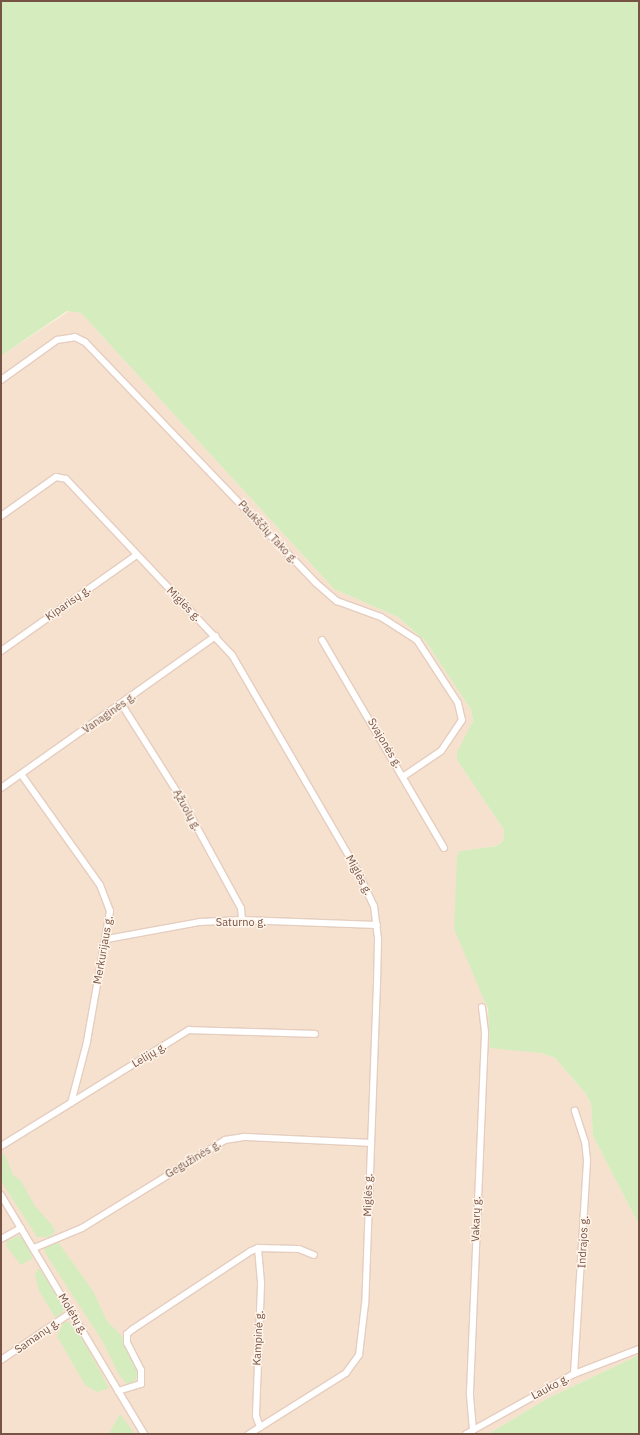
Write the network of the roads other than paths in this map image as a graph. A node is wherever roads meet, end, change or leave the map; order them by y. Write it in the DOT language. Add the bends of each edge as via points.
graph roads {
  1 [pos="1,380"];
  2 [pos="1,516"];
  3 [pos="135,556"];
  4 [pos="216,636"];
  5 [pos="322,640"];
  6 [pos="1,651"];
  7 [pos="122,705"];
  8 [pos="21,774"];
  9 [pos="404,776"];
  10 [pos="1,788"];
  11 [pos="444,848"];
  12 [pos="242,920"];
  13 [pos="377,925"];
  14 [pos="108,939"];
  15 [pos="482,1007"];
  16 [pos="315,1034"];
  17 [pos="71,1102"];
  18 [pos="575,1111"];
  19 [pos="370,1143"];
  20 [pos="1,1146"];
  21 [pos="1,1195"];
  22 [pos="22,1228"];
  23 [pos="1,1239"];
  24 [pos="34,1248"];
  25 [pos="258,1248"];
  26 [pos="314,1255"];
  27 [pos="72,1312"];
  28 [pos="639,1349"];
  29 [pos="1,1360"];
  30 [pos="574,1374"];
  31 [pos="118,1391"];
  32 [pos="260,1427"];
  33 [pos="473,1430"];
  34 [pos="144,1434"];
  35 [pos="249,1434"];
  36 [pos="466,1434"];
  1 -- 9 [label="street, Paukščių Tako g." via="57,340 75,337 85,342 316,583 337,601 381,617 417,640 458,703 462,720 441,751"];
  2 -- 3 [label="street, Miglės g." via="56,477 63,477"];
  3 -- 4 [label="street, Miglės g."];
  3 -- 6 [label="street, Kiparisų g."];
  4 -- 7 [label="street, Vanaginės g."];
  4 -- 13 [label="street, Miglės g." via="232,655 357,870 369,893"];
  5 -- 9 [label="street, Svajonės g."];
  7 -- 8 [label="street, Vanaginės g."];
  7 -- 12 [label="street, Ąžuolų g." via="182,800 241,908"];
  8 -- 10 [label="street, Vanaginės g."];
  8 -- 14 [label="street, Merkurijaus g." via="106,895 110,911"];
  9 -- 11 [label="street, Svajonės g."];
  12 -- 13 [label="street, Saturno g."];
  12 -- 14 [label="street, Saturno g." via="178,924"];
  13 -- 19 [label="street, Miglės g."];
  14 -- 17 [label="street, Merkurijaus g."];
  15 -- 33 [label="street, Vakarų g." via="485,1032 470,1392"];
  16 -- 17 [label="street, Lelijų g." via="189,1030"];
  17 -- 20 [label="street, Lelijų g."];
  18 -- 30 [label="street, Indrajos g." via="585,1142 587,1160"];
  19 -- 24 [label="street, Gegužinės g." via="244,1137 225,1140 82,1228"];
  19 -- 32 [label="street, Miglės g." via="364,1318 359,1355 346,1372"];
  21 -- 22 [label="street, Molėtų g."];
  22 -- 23 [label="street"];
  22 -- 24 [label="street, Molėtų g."];
  24 -- 27 [label="street, Molėtų g."];
  25 -- 26 [label="street" via="299,1249"];
  25 -- 31 [label="street" via="133,1329 126,1340 140,1370 141,1384"];
  25 -- 32 [label="street, Kampinė g." via="261,1285 256,1416"];
  27 -- 29 [label="street, Samanų g."];
  27 -- 31 [label="street, Molėtų g."];
  28 -- 30 [label="street, Lauko g."];
  30 -- 33 [label="street, Lauko g."];
  31 -- 34 [label="street, Molėtų g."];
  32 -- 35 [label="street, Miglės g."];
  33 -- 36 [label="street, Lauko g."];
}
